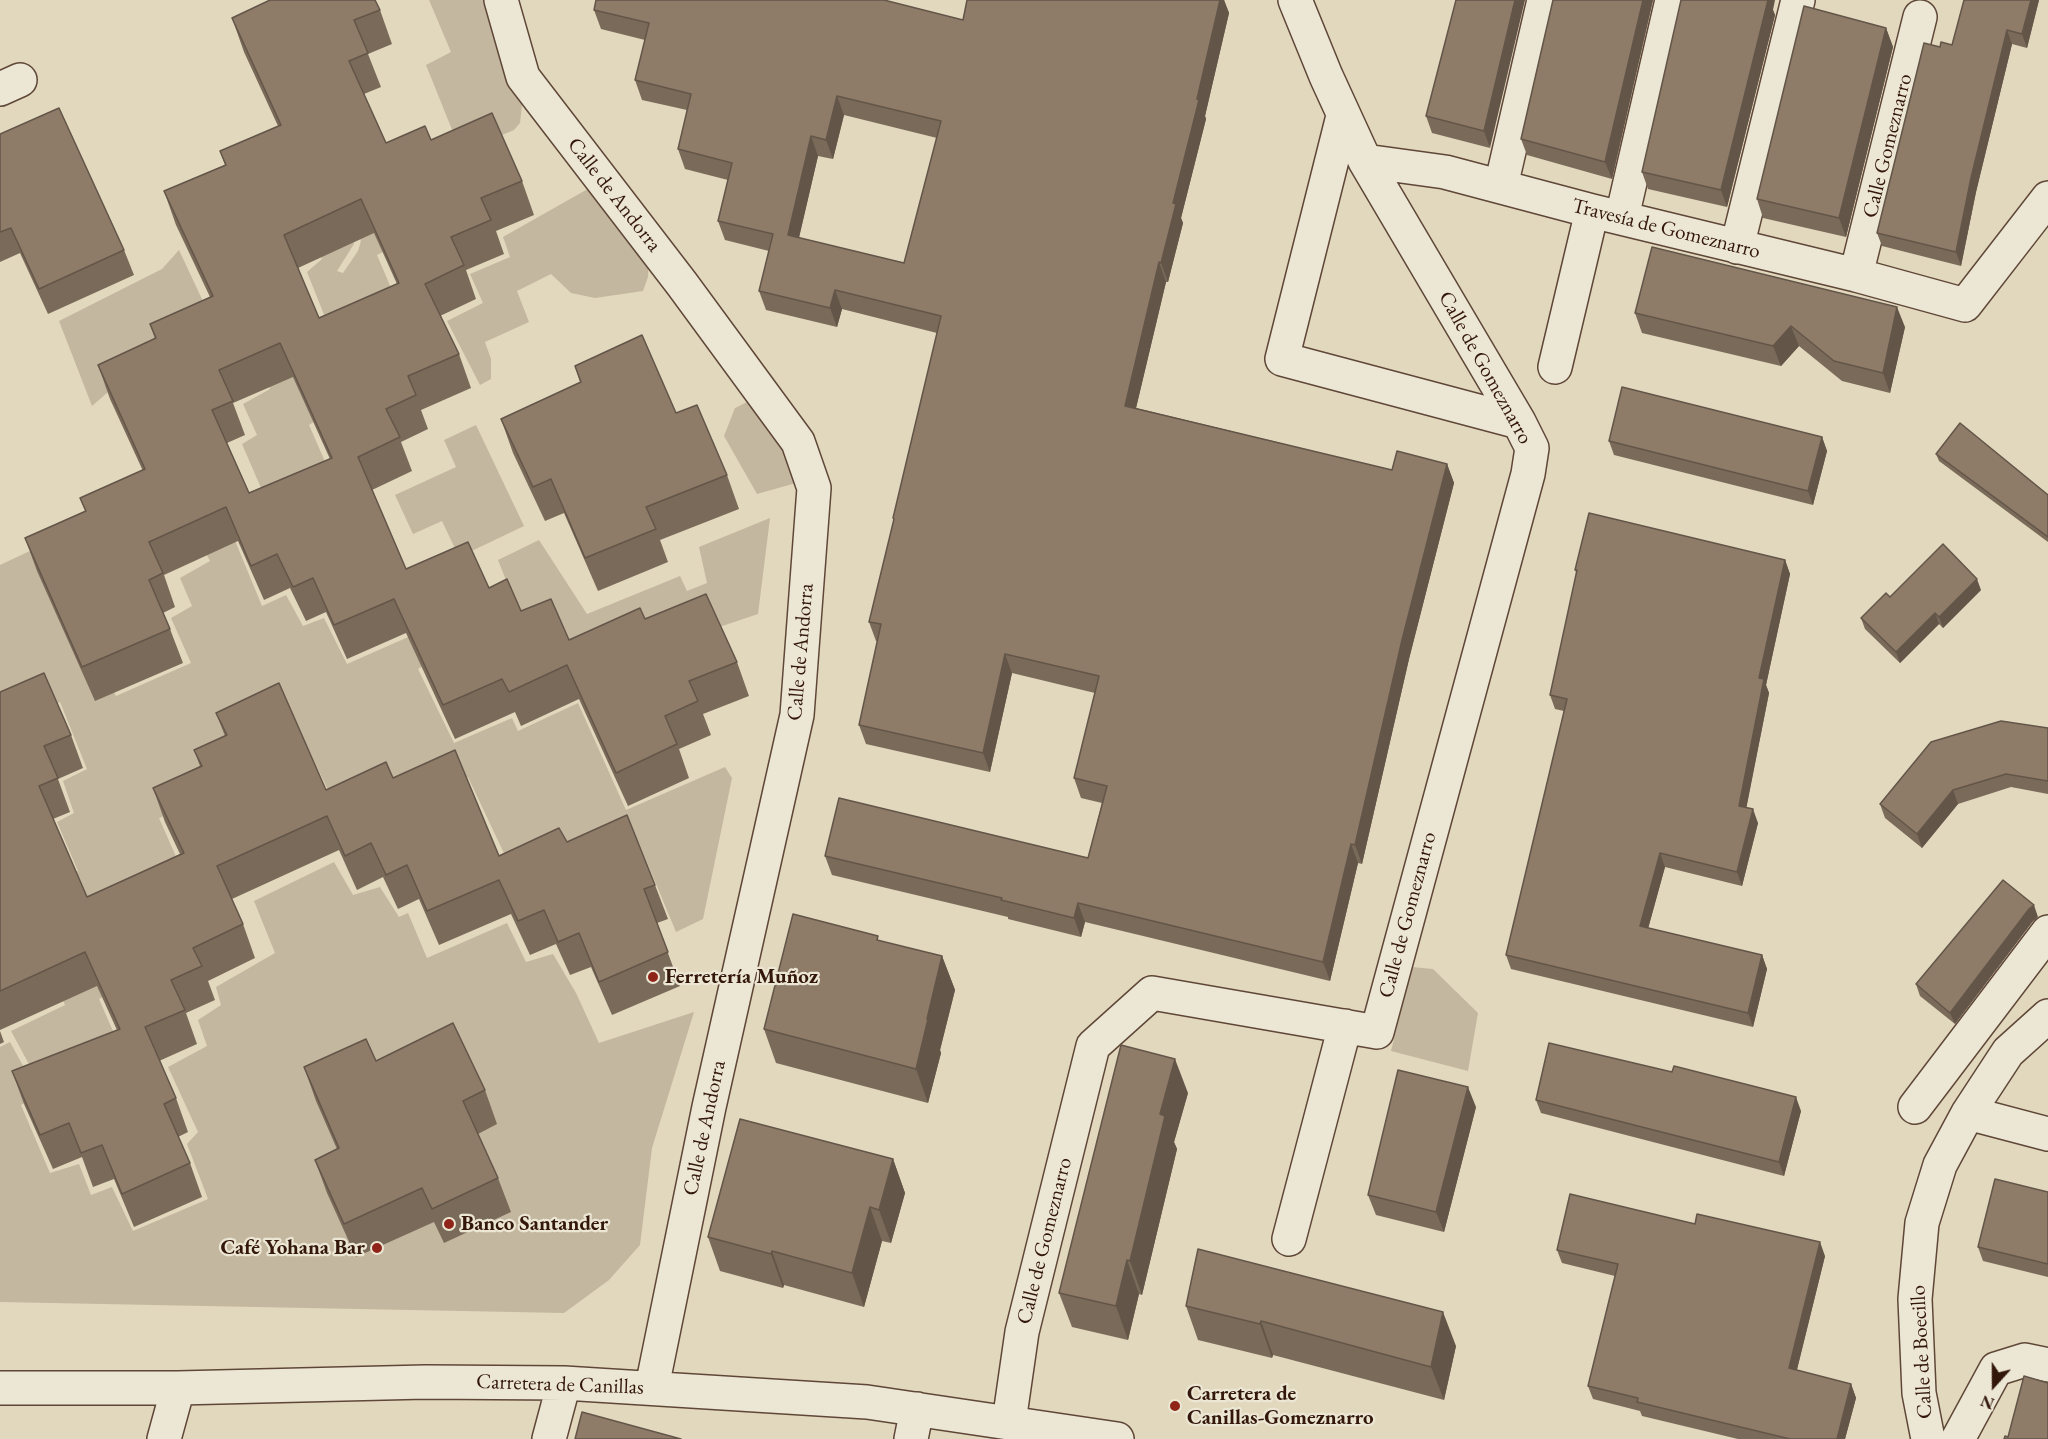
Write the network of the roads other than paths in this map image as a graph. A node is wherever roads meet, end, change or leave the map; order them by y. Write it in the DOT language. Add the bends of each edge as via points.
graph roads {
  1 [pos="501,0"];
  2 [pos="1295,0"];
  3 [pos="1544,0"];
  4 [pos="1672,0"];
  5 [pos="1798,0"];
  6 [pos="1920,17"];
  7 [pos="1343,116"];
  8 [pos="1365,161"];
  9 [pos="1501,186"];
  10 [pos="2048,198"];
  11 [pos="1607,214"];
  12 [pos="1737,248"];
  13 [pos="1856,275"];
  14 [pos="1555,367"];
  15 [pos="1519,422"];
  16 [pos="2048,932"];
  17 [pos="2048,1016"];
  18 [pos="1345,1026"];
  19 [pos="1915,1107"];
  20 [pos="1968,1113"];
  21 [pos="2048,1134"];
  22 [pos="1289,1239"];
  23 [pos="2048,1365"];
  24 [pos="564,1383"];
  25 [pos="652,1387"];
  26 [pos="0,1388"];
  27 [pos="178,1388"];
  28 [pos="1009,1422"];
  29 [pos="914,1424"];
  30 [pos="165,1439"];
  31 [pos="549,1439"];
  32 [pos="1117,1439"];
  33 [pos="1928,1439"];
  34 [pos="1958,1439"];
  1 -- 25 [label="street, Calle de Andorra" via="523,77 798,442 814,488 797,715 709,1107"];
  2 -- 7 [label="street"];
  3 -- 9 [label="street"];
  4 -- 11 [label="street"];
  5 -- 12 [label="street"];
  6 -- 13 [label="street, Calle Gomeznarro"];
  7 -- 8 [label="street"];
  7 -- 15 [label="street" via="1282,359"];
  8 -- 9 [label="street, Travesía de Gomeznarro" via="1445,172"];
  8 -- 15 [label="street, Calle de Gomeznarro"];
  9 -- 11 [label="street, Travesía de Gomeznarro"];
  10 -- 13 [label="street, Travesía de Gomeznarro" via="1965,305"];
  11 -- 12 [label="street, Travesía de Gomeznarro"];
  11 -- 14 [label="street"];
  12 -- 13 [label="street, Travesía de Gomeznarro"];
  15 -- 18 [label="street, Calle de Gomeznarro" via="1532,448 1528,474 1377,1032"];
  16 -- 19 [label="street"];
  17 -- 20 [label="street, Calle de Boecillo" via="2008,1052"];
  18 -- 22 [label="street"];
  18 -- 28 [label="street, Calle de Gomeznarro" via="1152,993 1092,1046 1022,1332"];
  20 -- 21 [label="street"];
  20 -- 33 [label="street, Calle de Boecillo" via="1940,1165 1922,1223 1915,1299 1919,1393"];
  23 -- 34 [label="street" via="2025,1360 1996,1368"];
  24 -- 25 [label="street, Carretera de Canillas"];
  24 -- 27 [label="street, Carretera de Canillas"];
  24 -- 31 [label="street"];
  25 -- 29 [label="street, Carretera de Canillas" via="867,1402"];
  26 -- 27 [label="street, Carretera de Canillas"];
  27 -- 30 [label="street"];
  28 -- 29 [label="street, Carretera de Canillas"];
  28 -- 32 [label="street, Carretera de Canillas"];
}
